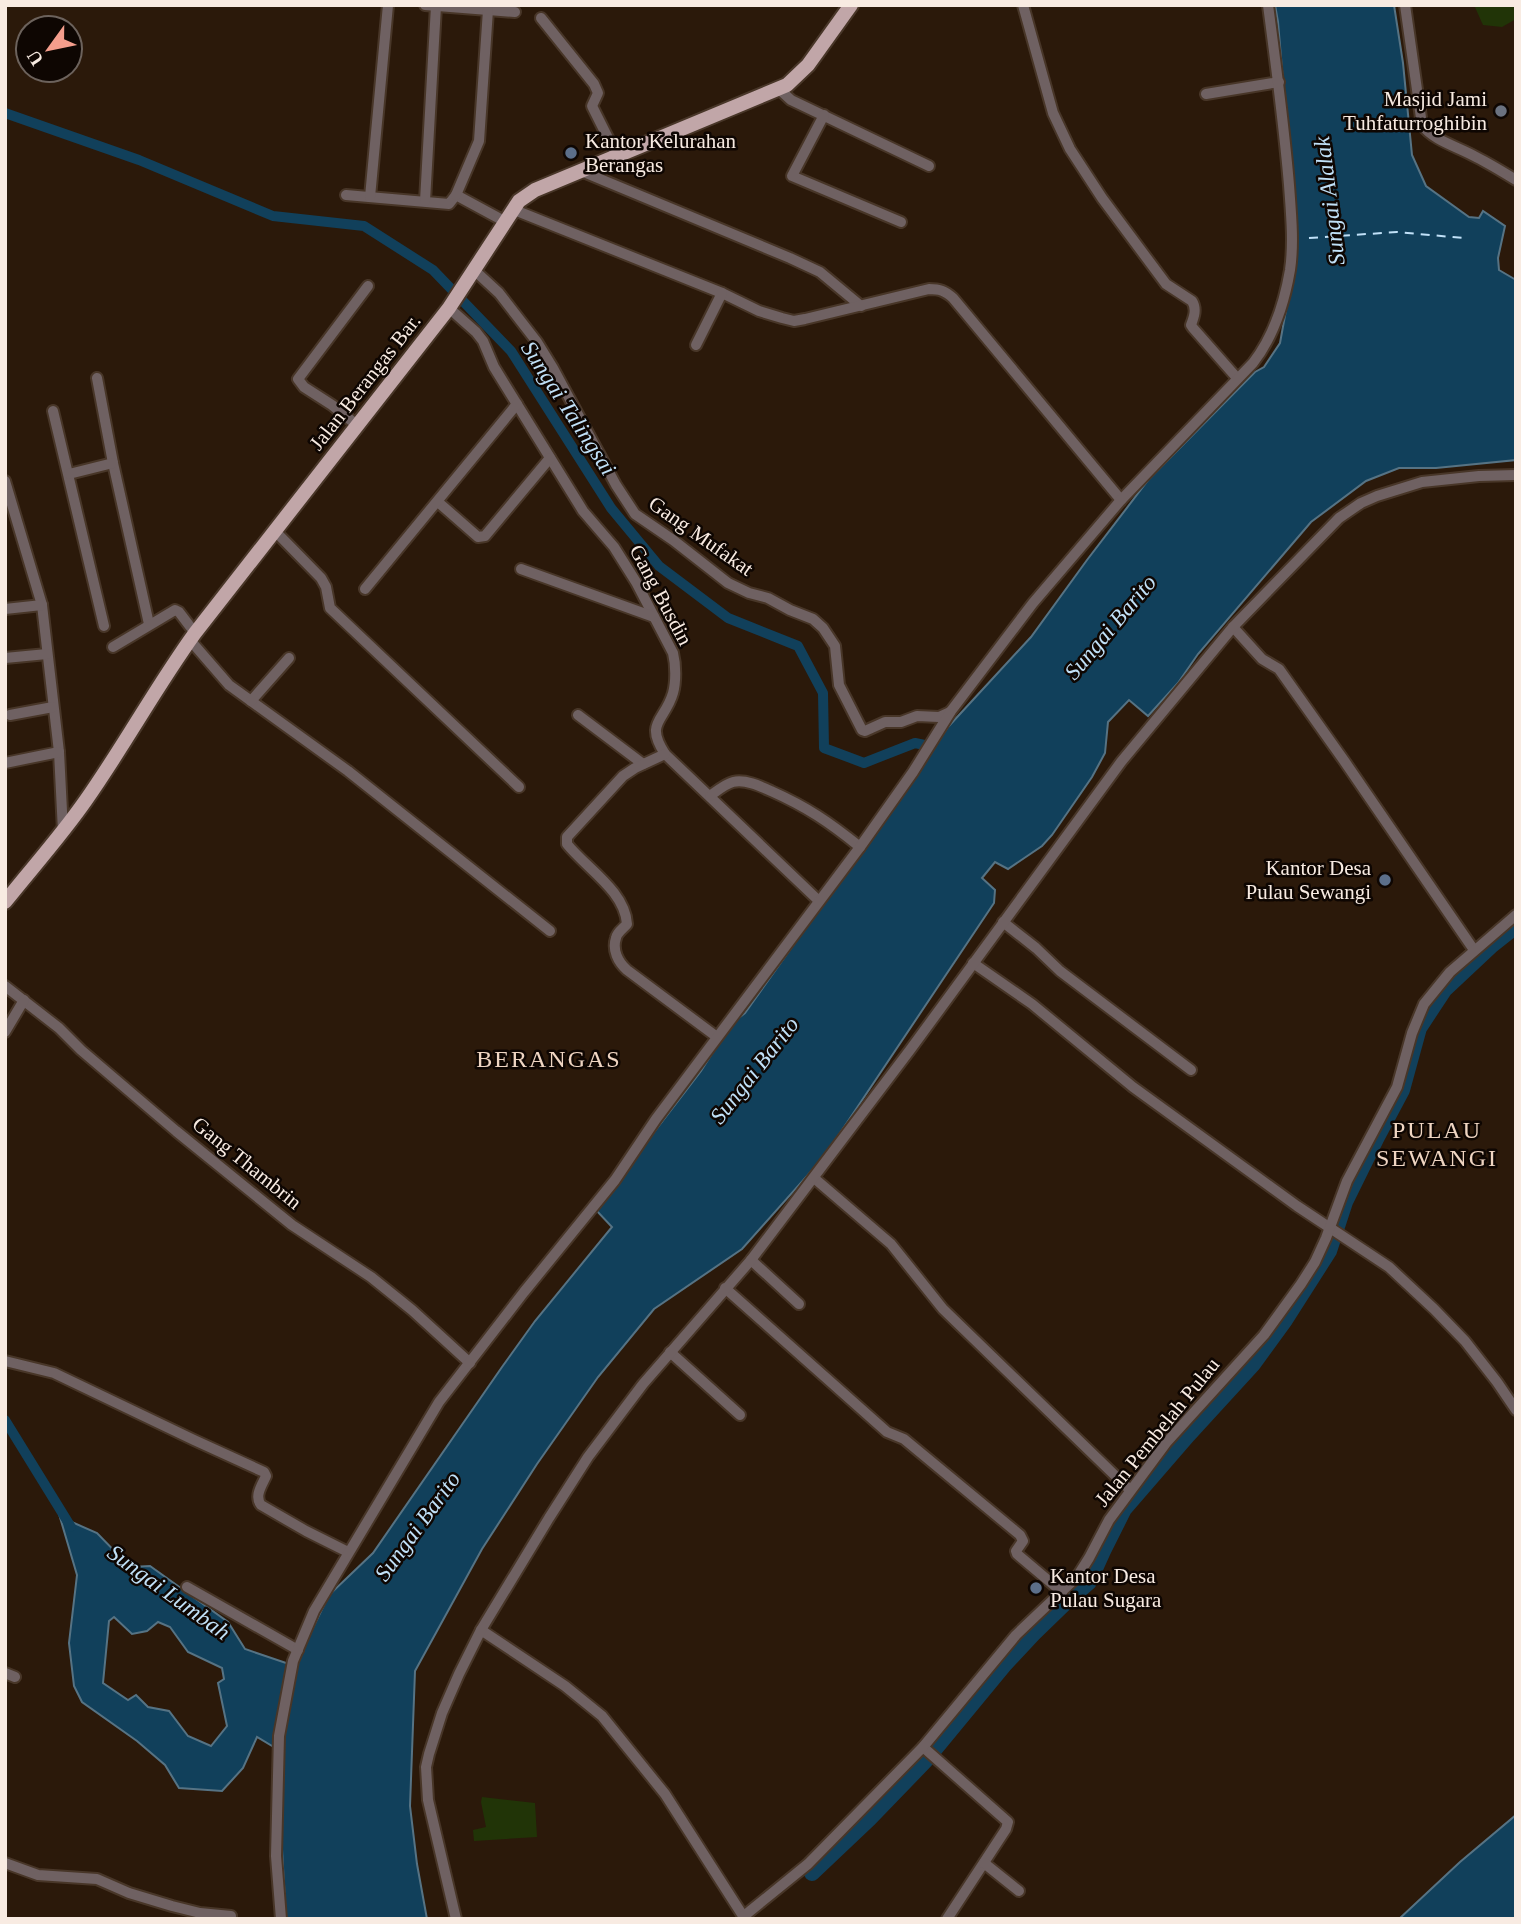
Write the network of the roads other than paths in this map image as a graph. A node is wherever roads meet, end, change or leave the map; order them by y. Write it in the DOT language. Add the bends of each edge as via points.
graph roads {
  1 [pos="388,5"];
  2 [pos="850,5"];
  3 [pos="1023,5"];
  4 [pos="1268,5"];
  5 [pos="1405,5"];
  6 [pos="431,6"];
  7 [pos="488,10"];
  8 [pos="514,12"];
  9 [pos="541,18"];
  10 [pos="1279,82"];
  11 [pos="779,89"];
  12 [pos="1206,94"];
  13 [pos="824,115"];
  14 [pos="617,156"];
  15 [pos="929,166"];
  16 [pos="581,171"];
  17 [pos="1516,180"];
  18 [pos="346,195"];
  19 [pos="456,195"];
  20 [pos="370,197"];
  21 [pos="425,201"];
  22 [pos="508,215"];
  23 [pos="901,222"];
  24 [pos="470,274"];
  25 [pos="368,286"];
  26 [pos="722,293"];
  27 [pos="452,304"];
  28 [pos="861,306"];
  29 [pos="696,345"];
  30 [pos="97,378"];
  31 [pos="1237,378"];
  32 [pos="517,404"];
  33 [pos="53,411"];
  34 [pos="358,426"];
  35 [pos="550,458"];
  36 [pos="113,463"];
  37 [pos="69,474"];
  38 [pos="1516,475"];
  39 [pos="5,481"];
  40 [pos="1121,500"];
  41 [pos="438,502"];
  42 [pos="275,531"];
  43 [pos="522,569"];
  44 [pos="365,589"];
  45 [pos="42,605"];
  46 [pos="5,609"];
  47 [pos="654,617"];
  48 [pos="149,624"];
  49 [pos="104,626"];
  50 [pos="1233,627"];
  51 [pos="192,636"];
  52 [pos="113,647"];
  53 [pos="47,654"];
  54 [pos="5,658"];
  55 [pos="289,658"];
  56 [pos="251,701"];
  57 [pos="53,707"];
  58 [pos="950,714"];
  59 [pos="10,715"];
  60 [pos="578,715"];
  61 [pos="59,752"];
  62 [pos="665,754"];
  63 [pos="5,762"];
  64 [pos="643,764"];
  65 [pos="519,787"];
  66 [pos="710,796"];
  67 [pos="63,831"];
  68 [pos="860,847"];
  69 [pos="819,901"];
  70 [pos="5,902"];
  71 [pos="1516,915"];
  72 [pos="1003,922"];
  73 [pos="550,931"];
  74 [pos="1474,950"];
  75 [pos="973,963"];
  76 [pos="5,986"];
  77 [pos="24,1000"];
  78 [pos="5,1032"];
  79 [pos="718,1037"];
  80 [pos="1191,1070"];
  81 [pos="814,1178"];
  82 [pos="1335,1232"];
  83 [pos="751,1260"];
  84 [pos="725,1288"];
  85 [pos="799,1304"];
  86 [pos="670,1352"];
  87 [pos="5,1362"];
  88 [pos="470,1363"];
  89 [pos="1516,1410"];
  90 [pos="740,1415"];
  91 [pos="1130,1490"];
  92 [pos="348,1552"];
  93 [pos="187,1587"];
  94 [pos="1062,1592"];
  95 [pos="481,1630"];
  96 [pos="298,1650"];
  97 [pos="930,1752"];
  98 [pos="5,1863"];
  99 [pos="984,1863"];
  100 [pos="1019,1891"];
  101 [pos="231,1916"];
  102 [pos="745,1918"];
  103 [pos="281,1919"];
  104 [pos="456,1919"];
  105 [pos="947,1919"];
  1 -- 20 [label="street"];
  2 -- 11 [label="main road, Jalan Berangas Bar." via="808,65"];
  3 -- 31 [label="street" via="1053,113 1070,149 1166,284 1195,305 1193,328"];
  4 -- 10 [label="street"];
  5 -- 17 [label="street" via="1422,125"];
  6 -- 7 [label="street"];
  6 -- 21 [label="street"];
  7 -- 8 [label="street"];
  7 -- 19 [label="street" via="480,141"];
  9 -- 14 [label="street" via="594,84 598,93 592,106"];
  10 -- 12 [label="street"];
  10 -- 31 [label="street" via="1290,269 1266,347"];
  11 -- 13 [label="street" via="791,100"];
  11 -- 14 [label="main road, Jalan Berangas Bar."];
  13 -- 15 [label="street"];
  13 -- 23 [label="street" via="792,176"];
  14 -- 16 [label="main road, Jalan Berangas Bar."];
  16 -- 22 [label="main road, Jalan Berangas Bar." via="523,196"];
  16 -- 28 [label="street" via="820,272"];
  18 -- 20 [label="street"];
  19 -- 21 [label="street" via="449,204"];
  19 -- 22 [label="street"];
  20 -- 21 [label="street"];
  22 -- 24 [label="main road, Jalan Berangas Bar."];
  22 -- 26 [label="street"];
  24 -- 27 [label="main road, Jalan Berangas Bar."];
  24 -- 58 [label="street, Gang Mufakat" via="499,293 537,342 635,514 727,583 813,619 823,628 835,646 839,685 862,730 917,716"];
  25 -- 34 [label="street" via="298,379"];
  26 -- 28 [label="street" via="794,321"];
  26 -- 29 [label="street"];
  27 -- 32 [label="street, Gang Busdin" via="482,341"];
  27 -- 34 [label="main road, Jalan Berangas Bar."];
  28 -- 40 [label="street" via="929,289 948,294"];
  30 -- 36 [label="street"];
  31 -- 40 [label="street"];
  32 -- 35 [label="street, Gang Busdin"];
  32 -- 41 [label="street"];
  33 -- 37 [label="street"];
  34 -- 42 [label="main road, Jalan Berangas Bar."];
  35 -- 41 [label="street" via="485,536 478,537"];
  35 -- 47 [label="street, Gang Busdin" via="583,511 614,547"];
  36 -- 37 [label="street"];
  36 -- 48 [label="street"];
  37 -- 49 [label="street"];
  38 -- 50 [label="street" via="1422,482 1362,503 1339,518"];
  39 -- 45 [label="street"];
  40 -- 58 [label="street" via="1033,603"];
  41 -- 44 [label="street"];
  42 -- 51 [label="main road, Jalan Berangas Bar."];
  42 -- 65 [label="street" via="321,578 333,611"];
  43 -- 47 [label="street"];
  45 -- 46 [label="street"];
  45 -- 53 [label="street"];
  47 -- 62 [label="street, Gang Busdin" via="675,662 673,692 655,732"];
  48 -- 51 [label="street" via="175,610"];
  48 -- 52 [label="street"];
  50 -- 72 [label="street" via="1121,762"];
  50 -- 74 [label="street" via="1262,659 1279,669"];
  51 -- 56 [label="street" via="229,685"];
  51 -- 67 [label="main road, Jalan Berangas Bar."];
  53 -- 54 [label="street"];
  53 -- 57 [label="street"];
  55 -- 56 [label="street"];
  56 -- 73 [label="street" via="348,771"];
  57 -- 59 [label="street"];
  57 -- 61 [label="street"];
  58 -- 68 [label="street"];
  60 -- 64 [label="street"];
  61 -- 63 [label="street"];
  61 -- 67 [label="street"];
  62 -- 64 [label="street"];
  62 -- 66 [label="street"];
  64 -- 79 [label="street" via="623,776 567,837 566,844 623,905 627,924 615,939 618,961"];
  66 -- 68 [label="street" via="732,782 759,785 801,804"];
  66 -- 69 [label="street"];
  67 -- 70 [label="main road, Jalan Berangas Bar."];
  68 -- 69 [label="street"];
  69 -- 79 [label="street"];
  71 -- 74 [label="street, Jalan Pembelah Pulau"];
  72 -- 75 [label="street"];
  72 -- 80 [label="street"];
  74 -- 82 [label="street, Jalan Pembelah Pulau" via="1424,1004 1397,1087 1347,1181"];
  75 -- 81 [label="street"];
  75 -- 82 [label="street" via="1032,1004 1133,1087"];
  76 -- 77 [label="street, Gang Thambrin"];
  77 -- 78 [label="street"];
  77 -- 88 [label="street, Gang Thambrin" via="176,1131 292,1224 392,1293"];
  79 -- 88 [label="street" via="615,1180"];
  81 -- 83 [label="street"];
  81 -- 91 [label="street" via="891,1244 943,1310"];
  82 -- 89 [label="street" via="1389,1267 1434,1309"];
  82 -- 91 [label="street, Jalan Pembelah Pulau" via="1264,1335 1166,1443"];
  83 -- 84 [label="street"];
  83 -- 85 [label="street"];
  84 -- 86 [label="street"];
  84 -- 94 [label="street" via="887,1432 904,1439 1020,1535 1023,1541 1017,1554"];
  86 -- 90 [label="street"];
  86 -- 95 [label="street" via="588,1457"];
  87 -- 92 [label="street" via="54,1373 264,1472 257,1496 261,1505"];
  88 -- 92 [label="street" via="439,1402"];
  91 -- 94 [label="street, Jalan Pembelah Pulau" via="1085,1566"];
  92 -- 96 [label="street"];
  93 -- 96 [label="street"];
  94 -- 97 [label="street, Jalan Pembelah Pulau" via="1016,1635"];
  95 -- 102 [label="street" via="602,1716 665,1794"];
  95 -- 104 [label="street" via="442,1713 426,1767 428,1800"];
  96 -- 103 [label="street" via="279,1736 276,1856"];
  97 -- 99 [label="street" via="1008,1822"];
  97 -- 102 [label="street, Jalan Pembelah Pulau"];
  98 -- 101 [label="street" via="38,1875 97,1878 172,1906"];
  99 -- 100 [label="street"];
  99 -- 105 [label="street"];
}
